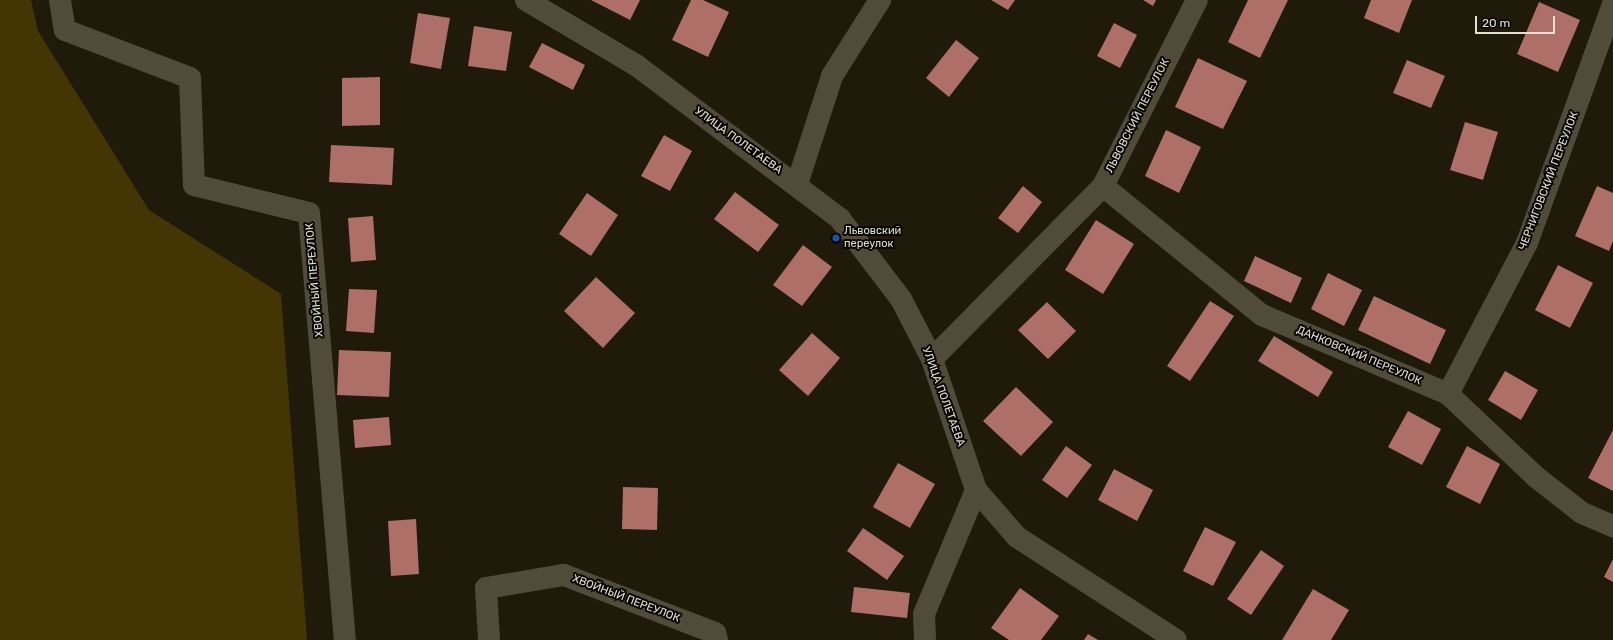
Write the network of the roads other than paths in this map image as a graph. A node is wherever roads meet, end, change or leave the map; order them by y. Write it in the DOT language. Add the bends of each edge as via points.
graph roads {
  1 [pos="60,0"];
  2 [pos="526,0"];
  3 [pos="880,0"];
  4 [pos="1197,0"];
  5 [pos="1613,4"];
  6 [pos="796,184"];
  7 [pos="1103,186"];
  8 [pos="932,359"];
  9 [pos="1448,394"];
  10 [pos="976,490"];
  11 [pos="1613,526"];
  12 [pos="345,640"];
  13 [pos="490,640"];
  14 [pos="717,640"];
  15 [pos="925,640"];
  16 [pos="1176,640"];
  1 -- 12 [label="street, ХВОЙНЫЙ ПЕРЕУЛОК" via="66,30 190,78 194,185 309,212"];
  2 -- 6 [label="street, УЛИЦА ПОЛЕТАЕВА" via="636,65"];
  3 -- 6 [label="street" via="832,76"];
  4 -- 7 [label="street, ЛЬВОВСКИЙ ПЕРЕУЛОК"];
  5 -- 9 [label="street, ЧЕРНИГОВСКИЙ ПЕРЕУЛОК" via="1528,243"];
  6 -- 8 [label="street, УЛИЦА ПОЛЕТАЕВА" via="840,219 901,299"];
  7 -- 8 [label="street, ЛЬВОВСКИЙ ПЕРЕУЛОК"];
  7 -- 9 [label="street, ДАНКОВСКИЙ ПЕРЕУЛОК" via="1262,315"];
  8 -- 10 [label="street, УЛИЦА ПОЛЕТАЕВА"];
  9 -- 11 [label="street, ДАНКОВСКИЙ ПЕРЕУЛОК" via="1536,477 1582,513"];
  10 -- 15 [label="street" via="924,614"];
  10 -- 16 [label="street, УЛИЦА ПОЛЕТАЕВА" via="1017,537"];
  13 -- 14 [label="street, ХВОЙНЫЙ ПЕРЕУЛОК" via="486,588 564,575 715,633"];
}
